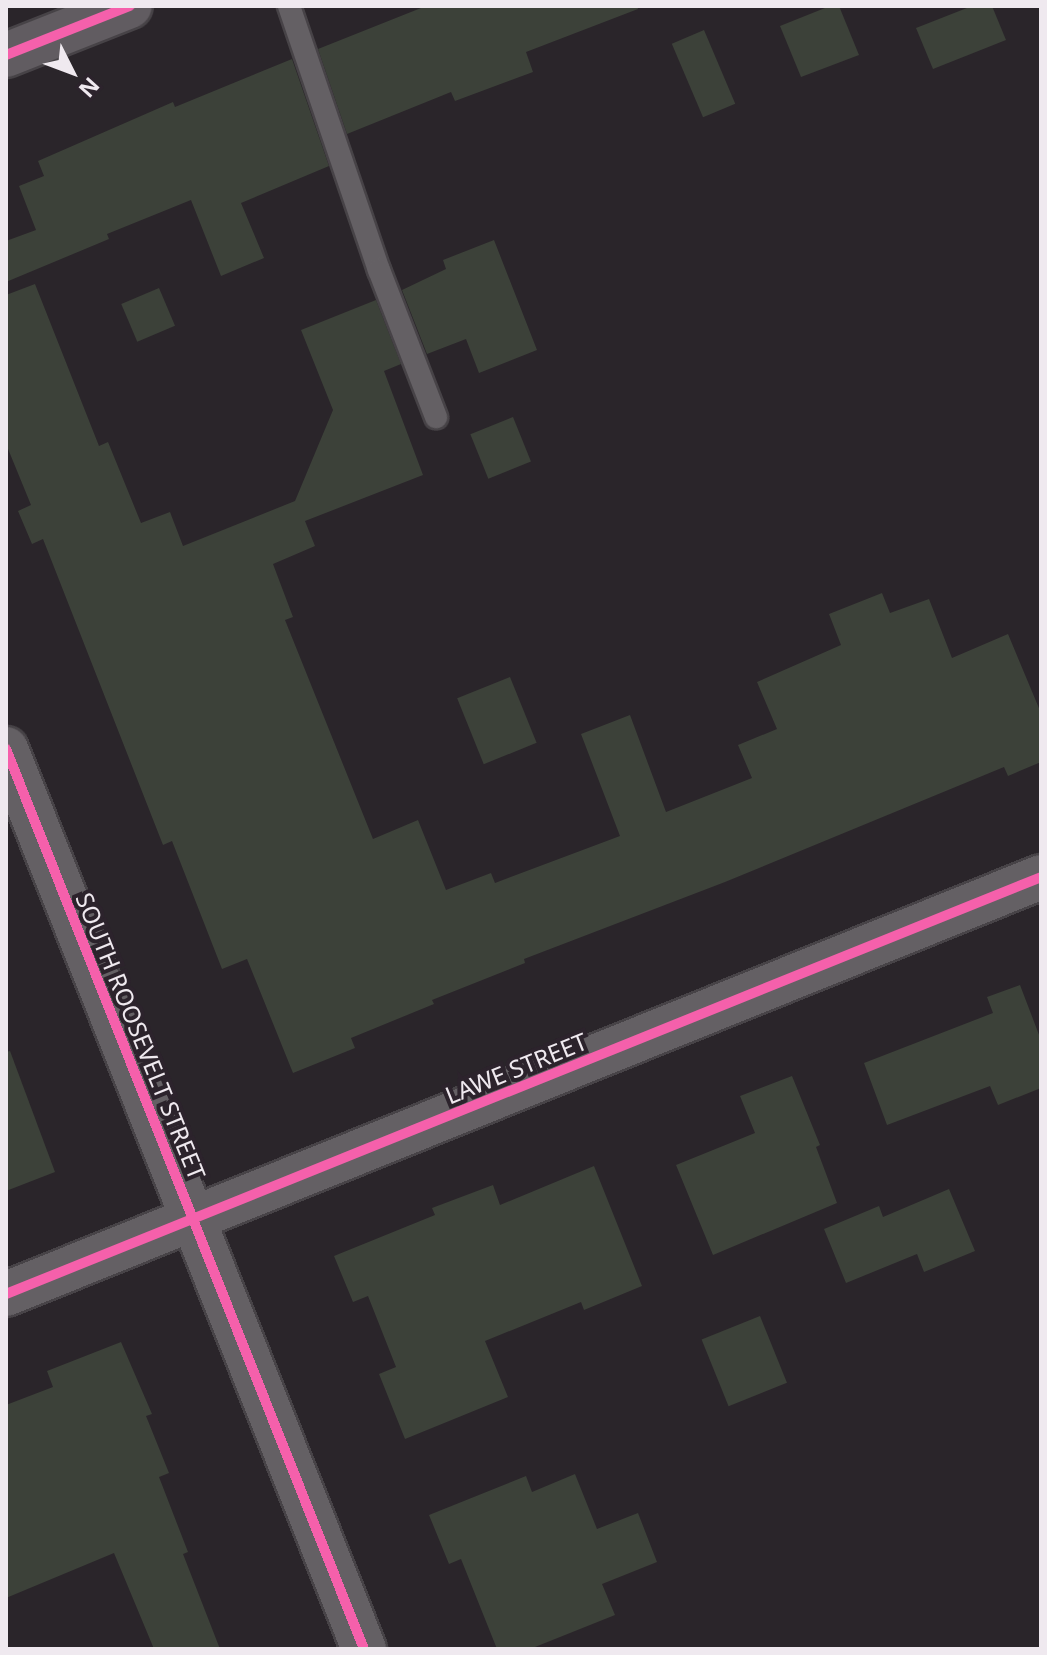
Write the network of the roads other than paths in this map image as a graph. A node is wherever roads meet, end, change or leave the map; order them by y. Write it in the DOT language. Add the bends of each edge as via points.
graph roads {
  1 [pos="130,6"];
  2 [pos="289,6"];
  3 [pos="6,55"];
  4 [pos="436,417"];
  5 [pos="6,749"];
  6 [pos="1041,877"];
  7 [pos="193,1220"];
  8 [pos="6,1294"];
  9 [pos="364,1649"];
  1 -- 3 [label="street"];
  2 -- 4 [label="lane" via="379,270"];
  5 -- 7 [label="street, SOUTH ROOSEVELT STREET"];
  6 -- 7 [label="street, LAWE STREET"];
  7 -- 8 [label="street, LAWE STREET"];
  7 -- 9 [label="street, SOUTH ROOSEVELT STREET"];
}
